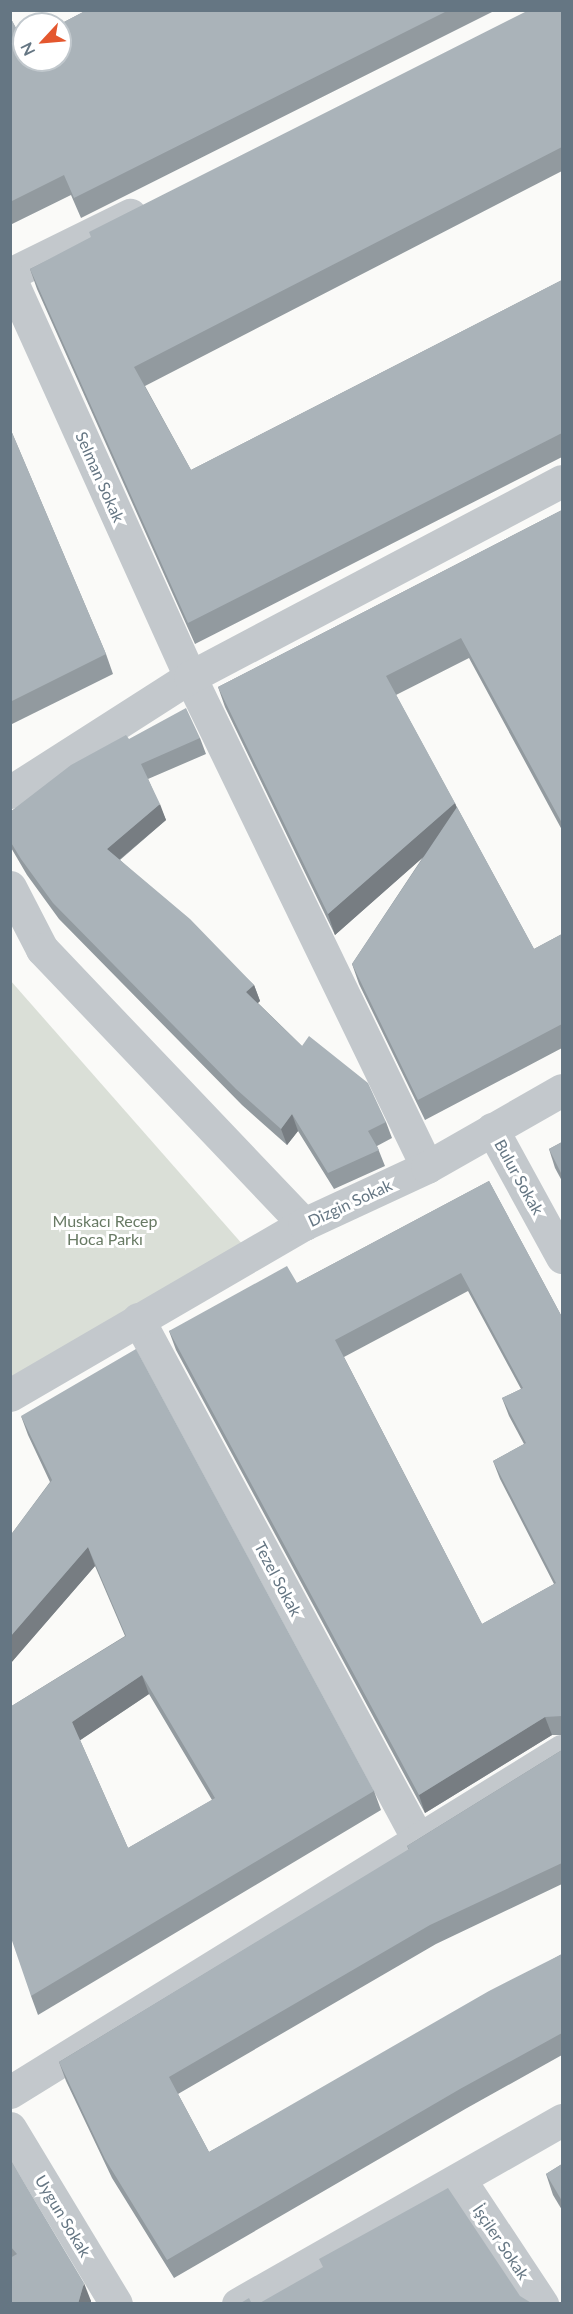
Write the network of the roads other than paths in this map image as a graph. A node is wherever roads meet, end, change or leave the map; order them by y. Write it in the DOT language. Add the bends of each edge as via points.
graph roads {
  1 [pos="158,201"];
  2 [pos="10,276"];
  3 [pos="562,481"];
  4 [pos="190,677"];
  5 [pos="10,792"];
  6 [pos="10,887"];
  7 [pos="562,1090"];
  8 [pos="492,1129"];
  9 [pos="427,1167"];
  10 [pos="304,1224"];
  11 [pos="562,1257"];
  12 [pos="138,1319"];
  13 [pos="10,1395"];
  14 [pos="562,1751"];
  15 [pos="418,1839"];
  16 [pos="10,2092"];
  17 [pos="562,2120"];
  18 [pos="10,2128"];
  19 [pos="460,2180"];
  20 [pos="116,2304"];
  21 [pos="238,2304"];
  22 [pos="542,2304"];
  1 -- 2 [label="street"];
  2 -- 4 [label="street, Selman Sokak"];
  3 -- 4 [label="street"];
  4 -- 5 [label="street"];
  4 -- 9 [label="street, Selman Sokak"];
  6 -- 10 [label="street" via="42,949"];
  7 -- 8 [label="street, Dizgin Sokak"];
  8 -- 9 [label="street, Dizgin Sokak"];
  8 -- 11 [label="street, Bulur Sokak"];
  9 -- 10 [label="street, Dizgin Sokak"];
  10 -- 12 [label="street, Dizgin Sokak"];
  12 -- 13 [label="street, Dizgin Sokak"];
  12 -- 15 [label="street, Tezel Sokak"];
  14 -- 15 [label="street"];
  15 -- 16 [label="street"];
  17 -- 19 [label="street"];
  18 -- 20 [label="street, Uygun Sokak"];
  19 -- 21 [label="street"];
  19 -- 22 [label="street, İşçiler Sokak"];
}
